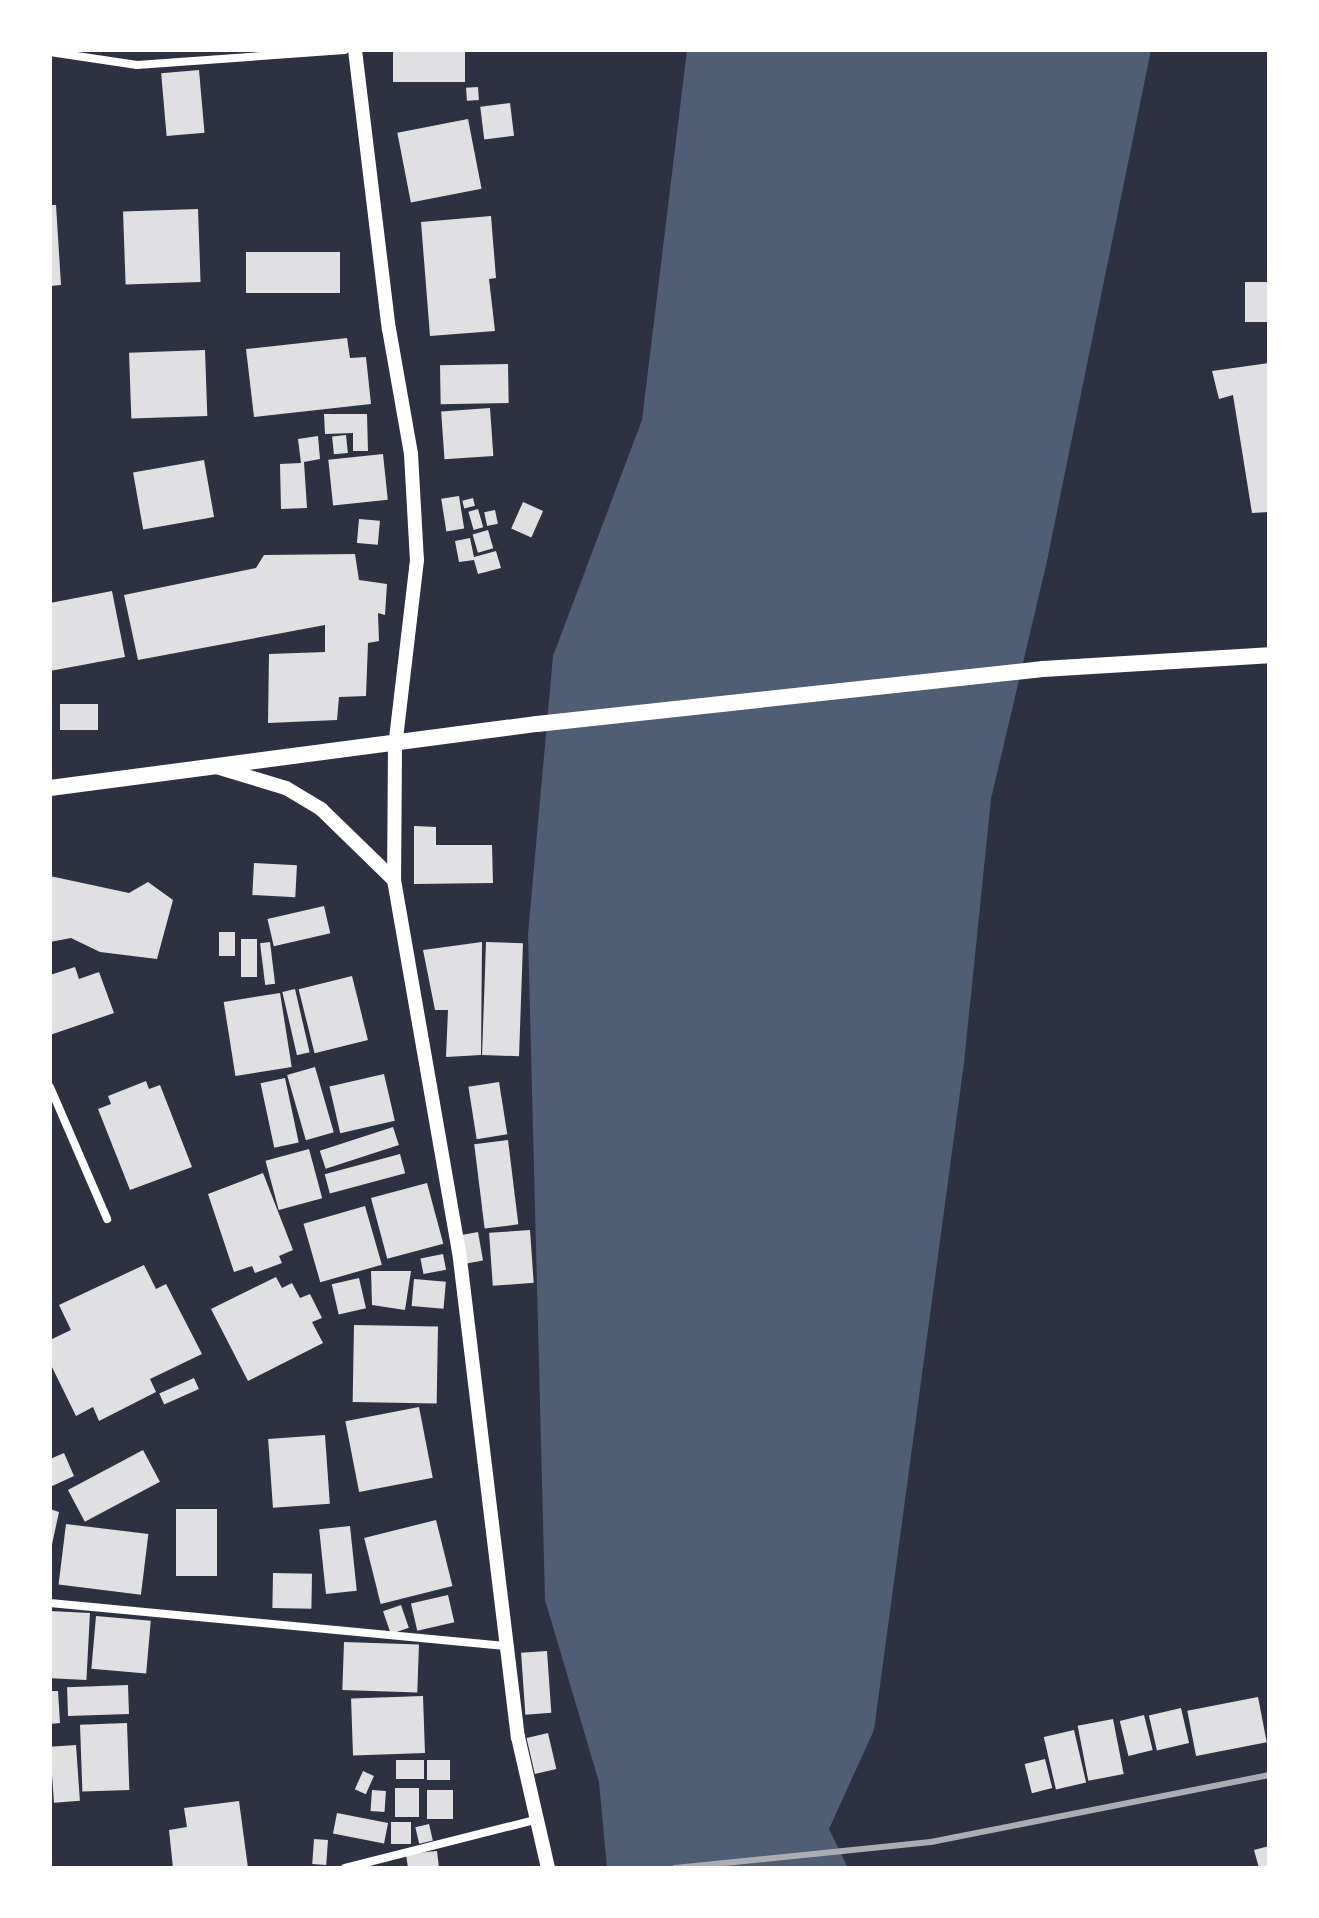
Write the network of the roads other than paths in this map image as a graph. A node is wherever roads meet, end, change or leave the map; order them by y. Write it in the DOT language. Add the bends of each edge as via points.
graph roads {
  1 [pos="344,50"];
  2 [pos="355,50"];
  3 [pos="50,52"];
  4 [pos="1269,655"];
  5 [pos="395,746"];
  6 [pos="210,766"];
  7 [pos="50,788"];
  8 [pos="394,880"];
  9 [pos="50,1087"];
  10 [pos="107,1219"];
  11 [pos="50,1603"];
  12 [pos="509,1646"];
  13 [pos="538,1819"];
  14 [pos="345,1868"];
  15 [pos="548,1868"];
  1 -- 3 [label="street" via="137,65"];
  2 -- 5 [label="street" via="389,329 411,454 417,560"];
  4 -- 5 [label="main road" via="1043,669 537,724"];
  5 -- 6 [label="main road"];
  5 -- 8 [label="street"];
  6 -- 7 [label="main road"];
  6 -- 8 [label="street" via="286,788 321,809"];
  8 -- 12 [label="street" via="459,1251"];
  9 -- 10 [label="street"];
  11 -- 12 [label="street"];
  12 -- 13 [label="street" via="518,1737"];
  13 -- 14 [label="street"];
  13 -- 15 [label="street"];
}
